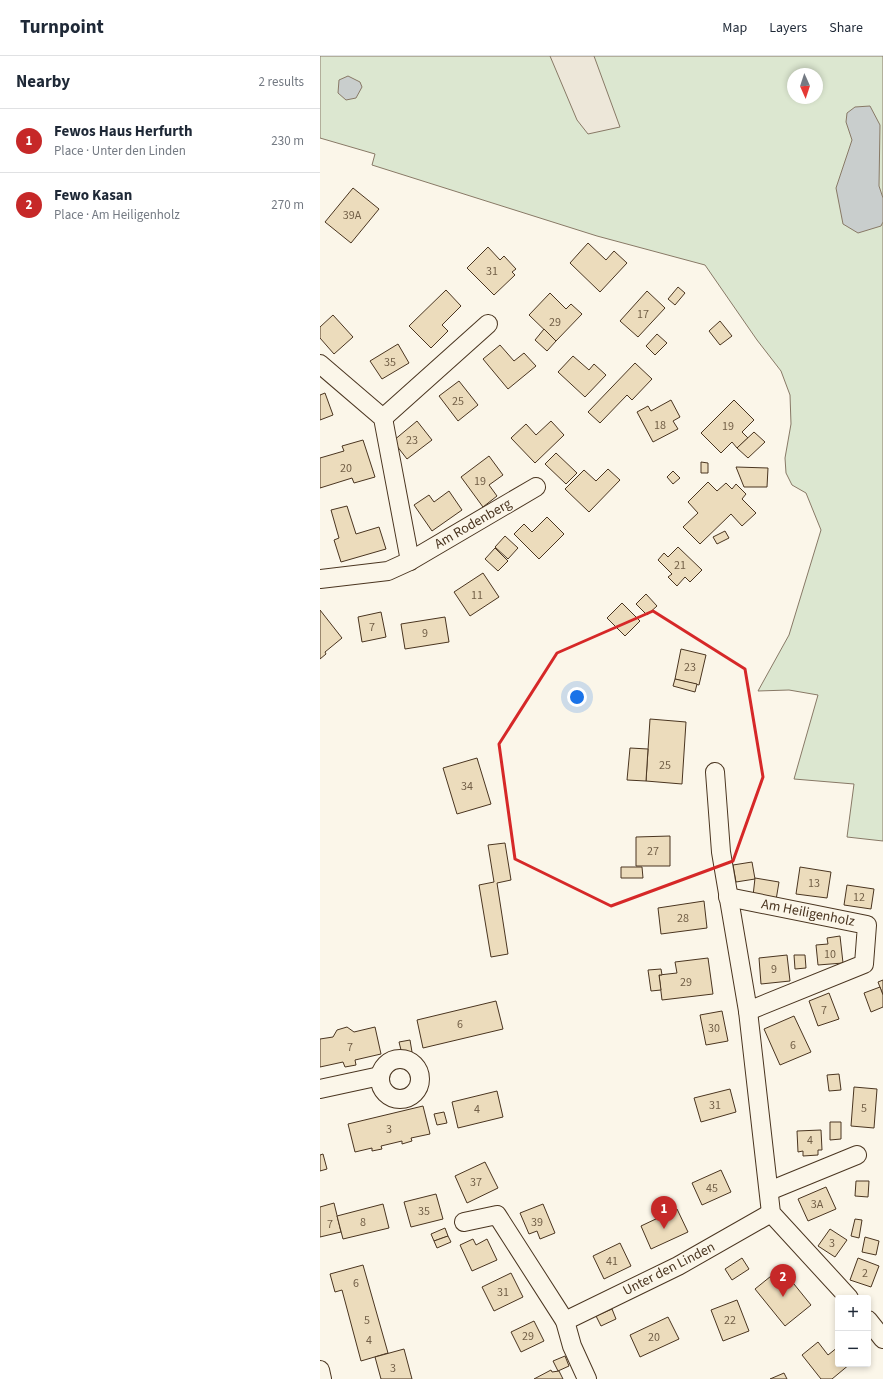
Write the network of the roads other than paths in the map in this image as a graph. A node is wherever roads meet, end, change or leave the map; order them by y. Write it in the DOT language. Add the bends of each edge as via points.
graph roads {
  1 [pos="488,324"];
  2 [pos="320,364"];
  3 [pos="383,418"];
  4 [pos="536,487"];
  5 [pos="410,561"];
  6 [pos="320,579"];
  7 [pos="715,772"];
  8 [pos="728,897"];
  9 [pos="748,1011"];
  10 [pos="380,1076"];
  11 [pos="320,1089"];
  12 [pos="857,1155"];
  13 [pos="769,1191"];
  14 [pos="771,1213"];
  15 [pos="464,1222"];
  16 [pos="847,1295"];
  17 [pos="565,1320"];
  18 [pos="871,1324"];
  19 [pos="883,1340"];
  20 [pos="320,1370"];
  21 [pos="322,1379"];
  22 [pos="587,1379"];
  1 -- 3 [label="street"];
  2 -- 3 [label="street"];
  3 -- 5 [label="street"];
  4 -- 5 [label="street, Am Rodenberg"];
  5 -- 6 [label="street, Am Rodenberg" via="388,571"];
  7 -- 8 [label="street" via="721,852"];
  8 -- 9 [label="street"];
  8 -- 9 [label="street, Am Heiligenholz" via="867,925 864,964"];
  9 -- 13 [label="street"];
  10 -- 11 [label="street"];
  12 -- 13 [label="street"];
  13 -- 14 [label="street"];
  14 -- 16 [label="street"];
  14 -- 17 [label="street, Unter den Linden" via="678,1266"];
  15 -- 17 [label="street" via="497,1215"];
  17 -- 22 [label="street" via="572,1346"];
  18 -- 19 [label="street"];
  20 -- 21 [label="street"];
}
